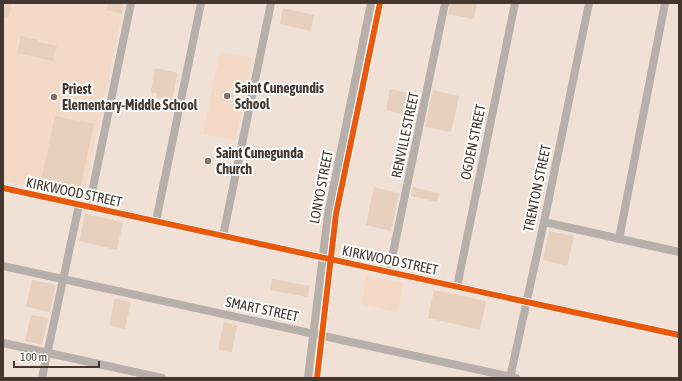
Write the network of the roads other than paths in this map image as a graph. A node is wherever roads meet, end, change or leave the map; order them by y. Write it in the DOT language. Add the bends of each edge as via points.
graph roads {
  1 [pos="131,3"];
  2 [pos="201,3"];
  3 [pos="271,3"];
  4 [pos="372,3"];
  5 [pos="445,3"];
  6 [pos="515,3"];
  7 [pos="589,3"];
  8 [pos="665,3"];
  9 [pos="3,188"];
  10 [pos="79,205"];
  11 [pos="89,207"];
  12 [pos="156,221"];
  13 [pos="544,222"];
  14 [pos="224,236"];
  15 [pos="619,239"];
  16 [pos="679,251"];
  17 [pos="323,258"];
  18 [pos="3,266"];
  19 [pos="389,272"];
  20 [pos="63,280"];
  21 [pos="457,287"];
  22 [pos="526,302"];
  23 [pos="309,333"];
  24 [pos="679,335"];
  25 [pos="3,343"];
  26 [pos="48,353"];
  27 [pos="42,378"];
  28 [pos="162,378"];
  29 [pos="308,378"];
  30 [pos="512,378"];
  1 -- 11 [label="street"];
  2 -- 12 [label="street"];
  3 -- 14 [label="street"];
  4 -- 17 [label="street, LONYO STREET" via="330,204"];
  5 -- 19 [label="street, RENVILLE STREET"];
  6 -- 21 [label="street, OGDEN STREET"];
  7 -- 13 [label="street, TRENTON STREET"];
  8 -- 15 [label="street"];
  9 -- 10 [label="street, KIRKWOOD STREET"];
  10 -- 11 [label="street, KIRKWOOD STREET"];
  10 -- 20 [label="street"];
  11 -- 12 [label="street, KIRKWOOD STREET"];
  12 -- 14 [label="street, KIRKWOOD STREET"];
  13 -- 15 [label="street"];
  13 -- 22 [label="street, TRENTON STREET"];
  14 -- 17 [label="street, KIRKWOOD STREET"];
  15 -- 16 [label="street"];
  17 -- 19 [label="street, KIRKWOOD STREET"];
  17 -- 23 [label="street, LONYO STREET"];
  18 -- 20 [label="street, SMART STREET"];
  19 -- 21 [label="street, KIRKWOOD STREET"];
  20 -- 23 [label="street, SMART STREET"];
  20 -- 26 [label="street"];
  21 -- 22 [label="street, KIRKWOOD STREET"];
  22 -- 24 [label="street, KIRKWOOD STREET"];
  22 -- 30 [label="street, TRENTON STREET"];
  23 -- 29 [label="street, LONYO STREET"];
  23 -- 30 [label="street, SMART STREET"];
  25 -- 26 [label="street"];
  26 -- 27 [label="street"];
  26 -- 28 [label="street"];
}
